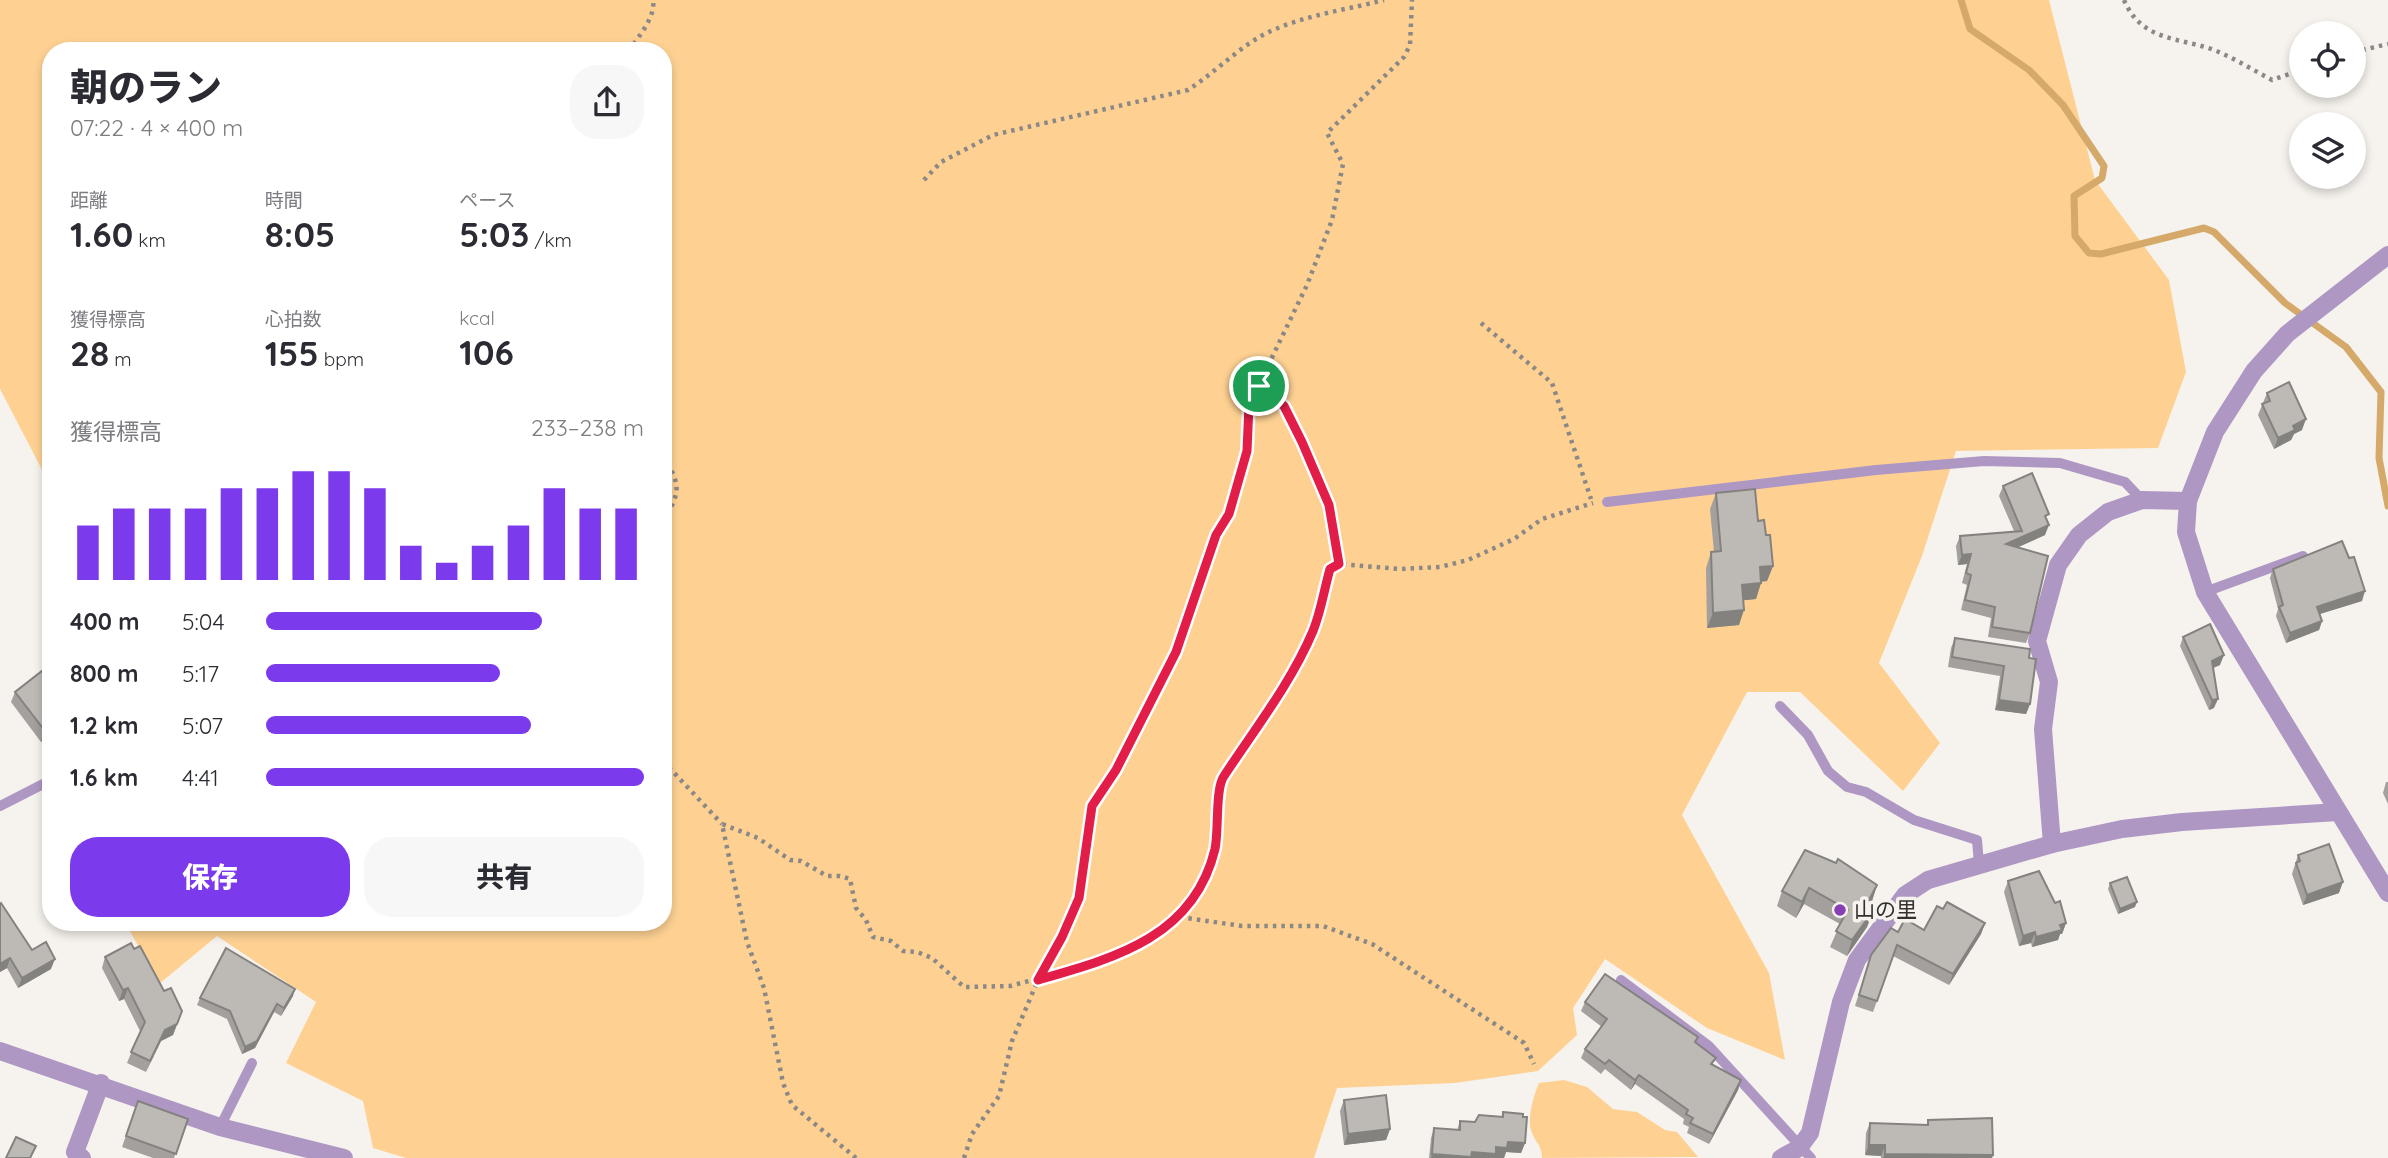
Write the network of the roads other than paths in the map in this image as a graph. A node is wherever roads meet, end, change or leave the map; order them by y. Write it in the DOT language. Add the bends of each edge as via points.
graph roads {
  1 [pos="2388,255"];
  2 [pos="2143,500"];
  3 [pos="2188,501"];
  4 [pos="1607,502"];
  5 [pos="2303,556"];
  6 [pos="2205,592"];
  7 [pos="1780,706"];
  8 [pos="42,785"];
  9 [pos="0,806"];
  10 [pos="2338,812"];
  11 [pos="2052,844"];
  12 [pos="1979,864"];
  13 [pos="2388,893"];
  14 [pos="1621,981"];
  15 [pos="0,1051"];
  16 [pos="252,1063"];
  17 [pos="101,1083"];
  18 [pos="220,1127"];
  19 [pos="1805,1153"];
  20 [pos="82,1158"];
  21 [pos="344,1158"];
  22 [pos="1782,1158"];
  1 -- 3 [label="street" via="2287,334 2254,371 2215,432"];
  2 -- 3 [label="street"];
  2 -- 4 [label="lane" via="2125,482 2060,463 1984,461"];
  2 -- 11 [label="street" via="2108,512 2079,536 2058,565 2036,640 2034,653 2049,682 2043,729"];
  3 -- 6 [label="street" via="2186,531"];
  5 -- 6 [label="lane"];
  6 -- 10 [label="street"];
  7 -- 12 [label="lane" via="1808,735 1828,771 1847,787 1866,792 1914,820 1977,840"];
  8 -- 9 [label="lane"];
  10 -- 11 [label="street" via="2182,822"];
  10 -- 13 [label="street"];
  11 -- 12 [label="street"];
  12 -- 19 [label="street" via="1928,880 1905,895 1857,960 1841,1002"];
  14 -- 19 [label="lane" via="1709,1046"];
  15 -- 17 [label="street"];
  16 -- 18 [label="lane"];
  17 -- 18 [label="street"];
  17 -- 20 [label="street" via="75,1152"];
  18 -- 21 [label="street"];
  19 -- 22 [label="street"];
}
